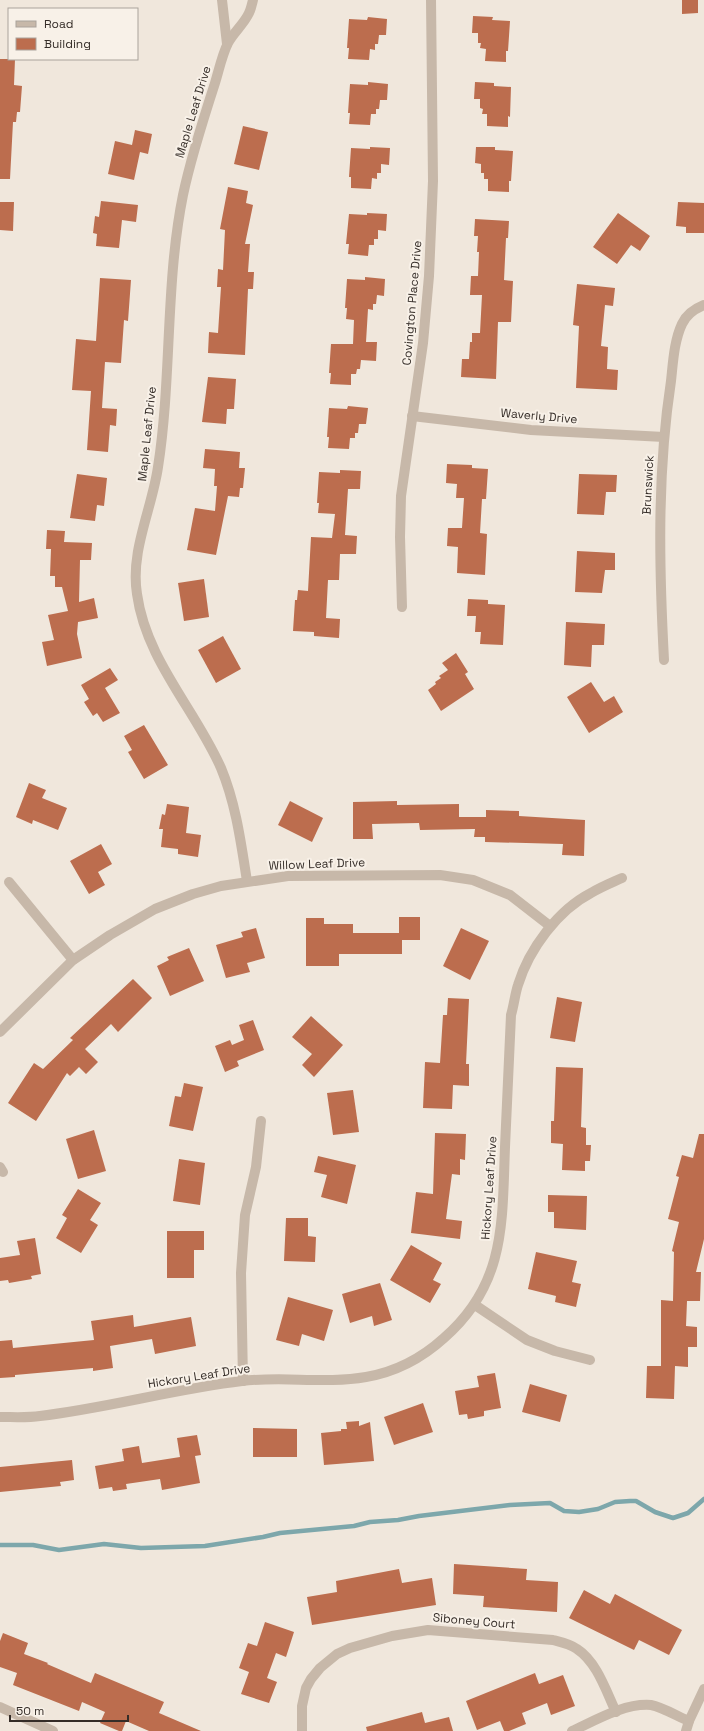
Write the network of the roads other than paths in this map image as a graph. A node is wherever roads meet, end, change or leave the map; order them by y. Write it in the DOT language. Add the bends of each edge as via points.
graph roads {
  1 [pos="222,0"];
  2 [pos="254,0"];
  3 [pos="431,0"];
  4 [pos="227,44"];
  5 [pos="704,305"];
  6 [pos="412,416"];
  7 [pos="664,437"];
  8 [pos="402,607"];
  9 [pos="664,660"];
  10 [pos="622,878"];
  11 [pos="247,881"];
  12 [pos="9,882"];
  13 [pos="550,926"];
  14 [pos="74,960"];
  15 [pos="0,1032"];
  16 [pos="262,1121"];
  17 [pos="475,1305"];
  18 [pos="590,1360"];
  19 [pos="243,1381"];
  20 [pos="0,1417"];
  21 [pos="704,1688"];
  22 [pos="0,1707"];
  23 [pos="616,1712"];
  24 [pos="688,1726"];
  25 [pos="53,1731"];
  26 [pos="302,1731"];
  27 [pos="572,1731"];
  1 -- 4 [label="street, Maple Leaf Drive"];
  2 -- 4 [label="street, Maple Leaf Drive" via="249,13"];
  3 -- 6 [label="street, Covington Place Drive" via="433,174 429,276 423,343"];
  4 -- 11 [label="street, Maple Leaf Drive" via="188,172 178,220 159,460 140,542 136,593 147,634 161,664 221,768 229,791"];
  5 -- 7 [label="street, Brunswick" via="688,315 678,332"];
  6 -- 7 [label="street, Waverly Drive" via="531,430"];
  6 -- 8 [label="street, Covington Place Drive" via="401,496"];
  7 -- 9 [label="street, Brunswick" via="659,549"];
  10 -- 13 [label="street, Hickory Leaf Drive" via="590,893"];
  11 -- 13 [label="street, Willow Leaf Drive" via="288,876 440,875 473,880 510,895"];
  11 -- 14 [label="street, Willow Leaf Drive" via="193,894 155,909"];
  12 -- 14 [label="street"];
  13 -- 17 [label="street, Hickory Leaf Drive" via="519,983 511,1015 502,1219 496,1253 486,1284"];
  14 -- 15 [label="street, Willow Leaf Drive"];
  16 -- 19 [label="street" via="243,1236"];
  17 -- 18 [label="street" via="527,1340 555,1351"];
  17 -- 19 [label="street, Hickory Leaf Drive" via="457,1327 430,1350 399,1368 367,1377 340,1380"];
  19 -- 20 [label="street, Hickory Leaf Drive" via="39,1416"];
  21 -- 24 [label="street"];
  22 -- 25 [label="street"];
  23 -- 24 [label="street" via="634,1706 653,1705"];
  23 -- 26 [label="street, Siboney Court" via="596,1670 585,1656 567,1644 553,1640 428,1630 392,1636 337,1654 320,1668 308,1684 302,1706"];
  23 -- 27 [label="street"];
}
